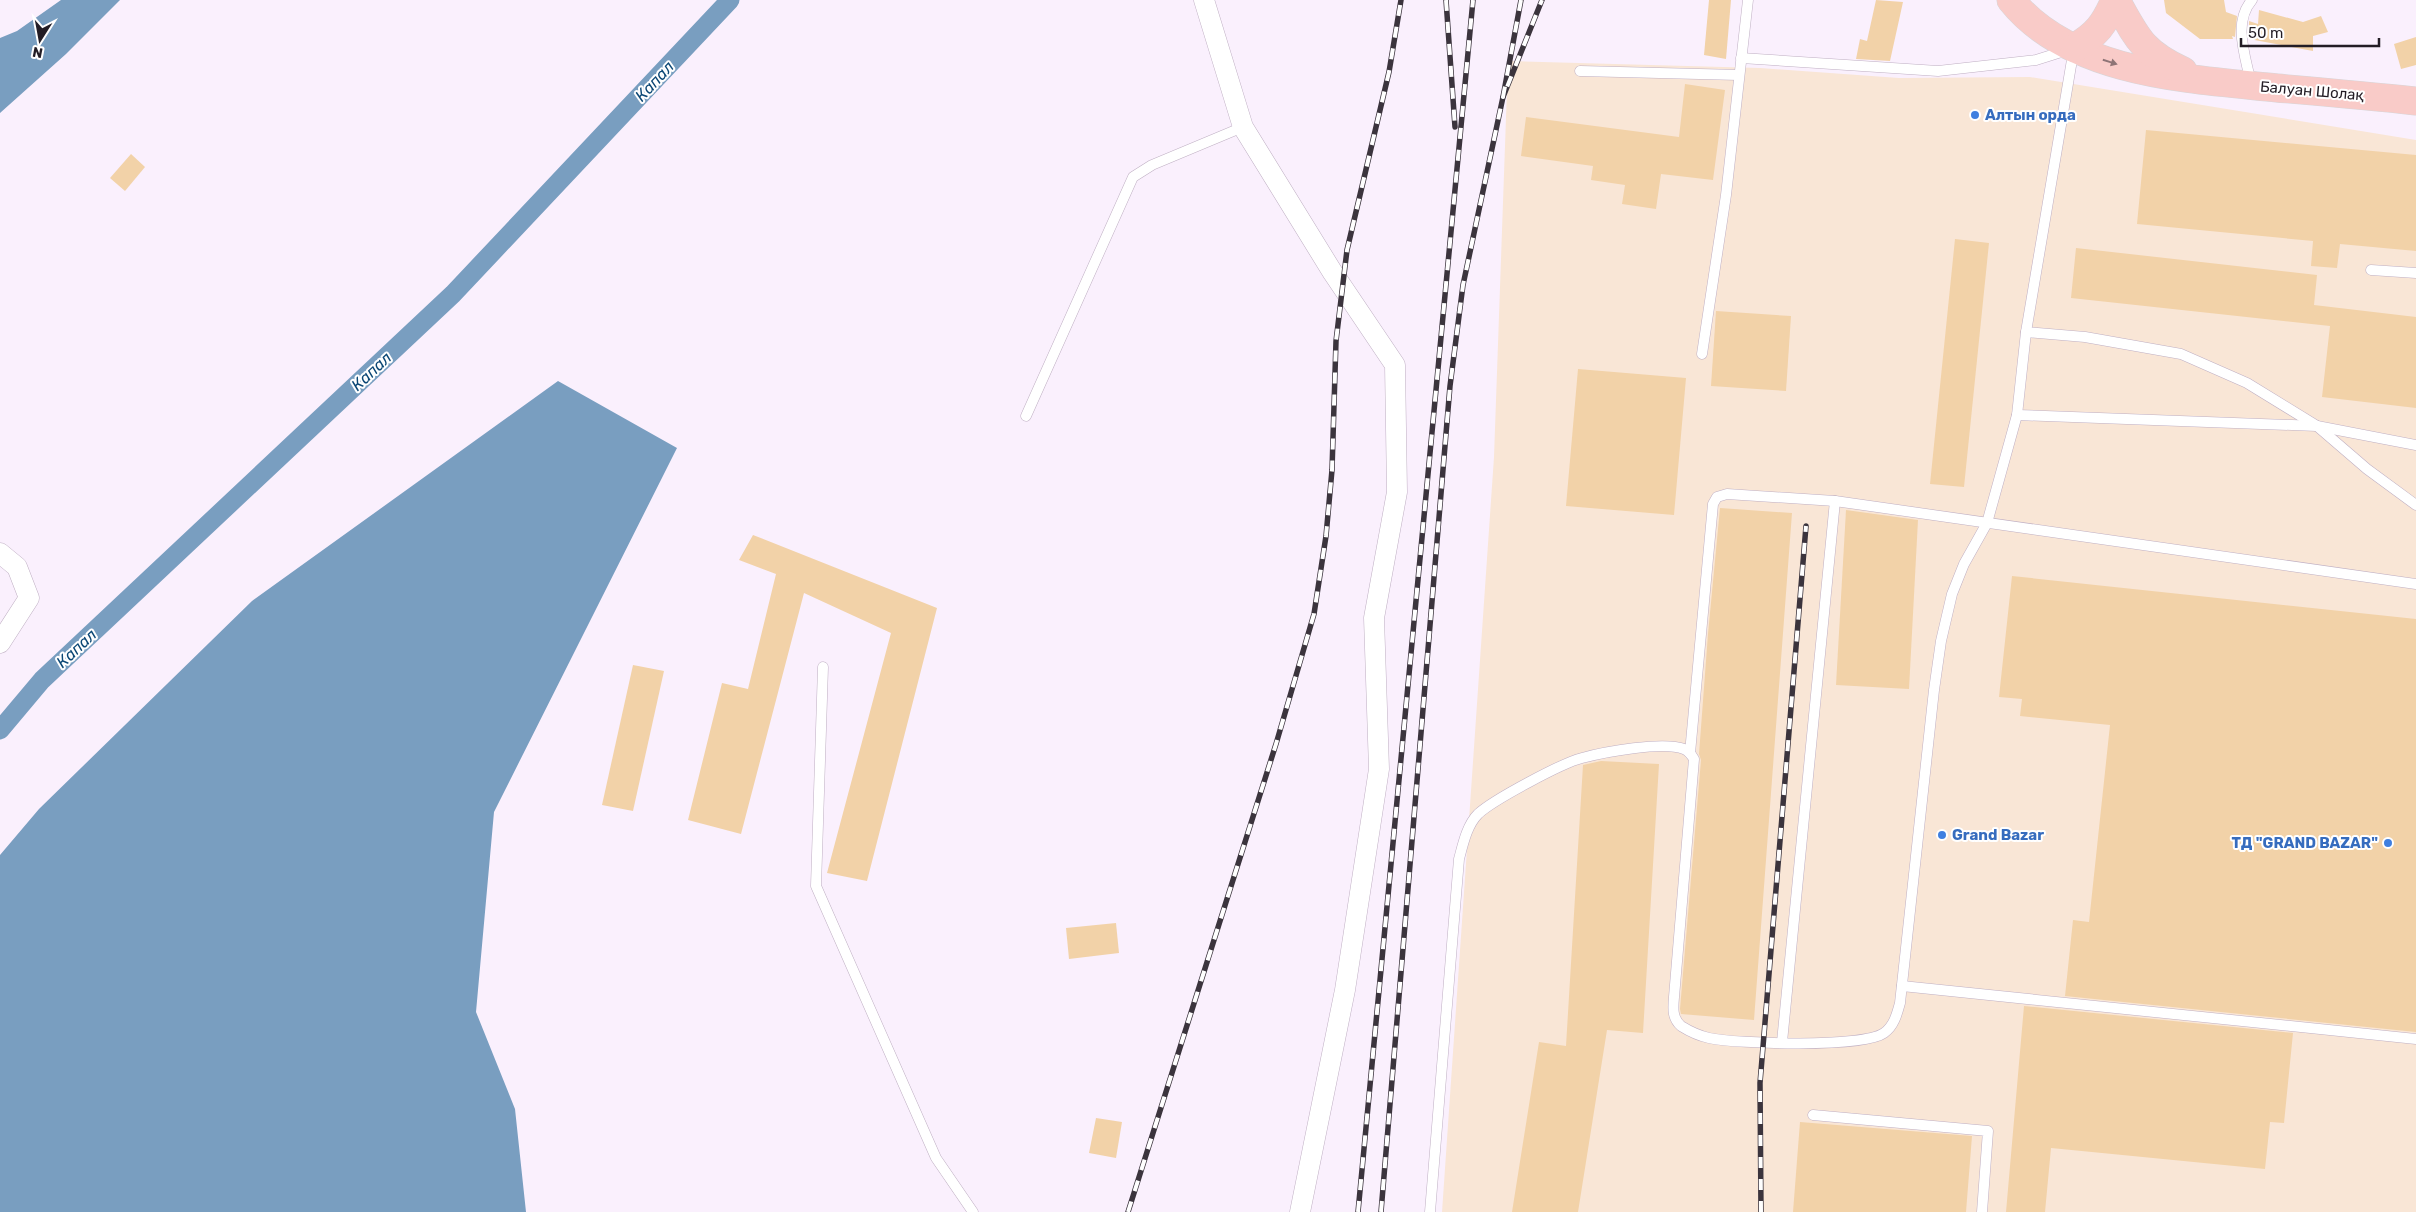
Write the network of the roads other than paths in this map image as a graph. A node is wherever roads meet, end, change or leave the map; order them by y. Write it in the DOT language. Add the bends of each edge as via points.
graph roads {
  1 [pos="1204,0"];
  2 [pos="1748,0"];
  3 [pos="2011,0"];
  4 [pos="2116,0"];
  5 [pos="2252,0"];
  6 [pos="2074,48"];
  7 [pos="1741,58"];
  8 [pos="1580,71"];
  9 [pos="1739,75"];
  10 [pos="2208,81"];
  11 [pos="2251,85"];
  12 [pos="2416,101"];
  13 [pos="1243,127"];
  14 [pos="2371,270"];
  15 [pos="2416,273"];
  16 [pos="2026,332"];
  17 [pos="1702,354"];
  18 [pos="2017,415"];
  19 [pos="1026,416"];
  20 [pos="2317,426"];
  21 [pos="2416,444"];
  22 [pos="1835,501"];
  23 [pos="2416,505"];
  24 [pos="1987,523"];
  25 [pos="0,553"];
  26 [pos="2416,584"];
  27 [pos="0,643"];
  28 [pos="823,667"];
  29 [pos="1690,753"];
  30 [pos="1902,986"];
  31 [pos="2416,1039"];
  32 [pos="1782,1042"];
  33 [pos="1813,1115"];
  34 [pos="973,1212"];
  35 [pos="1300,1212"];
  36 [pos="1430,1212"];
  37 [pos="1982,1212"];
  1 -- 13 [label="street"];
  2 -- 7 [label="lane"];
  3 -- 6 [label="main road" via="2039,28"];
  4 -- 6 [label="main road" via="2105,22 2093,36"];
  4 -- 10 [label="main road" via="2139,42 2162,61"];
  5 -- 11 [label="lane" via="2242,21 2242,40"];
  6 -- 7 [label="lane" via="2036,60 1938,71"];
  6 -- 10 [label="main road, one-way" via="2109,62"];
  6 -- 16 [label="lane"];
  7 -- 9 [label="lane"];
  8 -- 9 [label="lane"];
  9 -- 17 [label="lane" via="1726,194"];
  10 -- 11 [label="main road, Балуан Шолақ"];
  11 -- 12 [label="main road, Балуан Шолақ"];
  13 -- 19 [label="lane" via="1152,165 1133,177"];
  13 -- 35 [label="street" via="1333,273 1395,365 1397,492 1374,618 1379,769 1345,990"];
  14 -- 15 [label="lane"];
  16 -- 18 [label="lane"];
  16 -- 20 [label="lane" via="2085,337 2181,354 2247,383"];
  18 -- 20 [label="lane"];
  18 -- 24 [label="lane"];
  20 -- 21 [label="lane"];
  20 -- 23 [label="lane"];
  22 -- 24 [label="lane"];
  22 -- 29 [label="lane" via="1727,494 1717,497 1713,504"];
  22 -- 32 [label="lane"];
  24 -- 26 [label="lane"];
  24 -- 30 [label="lane" via="1964,564 1952,594 1941,641"];
  25 -- 27 [label="street" via="16,567 29,598"];
  28 -- 34 [label="lane" via="816,886 936,1158"];
  29 -- 32 [label="lane" via="1694,767 1674,997 1675,1018 1680,1025 1708,1038"];
  29 -- 36 [label="lane" via="1670,746 1581,758 1489,805 1477,815 1464,837 1459,859"];
  30 -- 31 [label="lane"];
  30 -- 32 [label="lane" via="1895,1021 1884,1033 1864,1041 1832,1044"];
  33 -- 37 [label="lane" via="1988,1131"];
}
